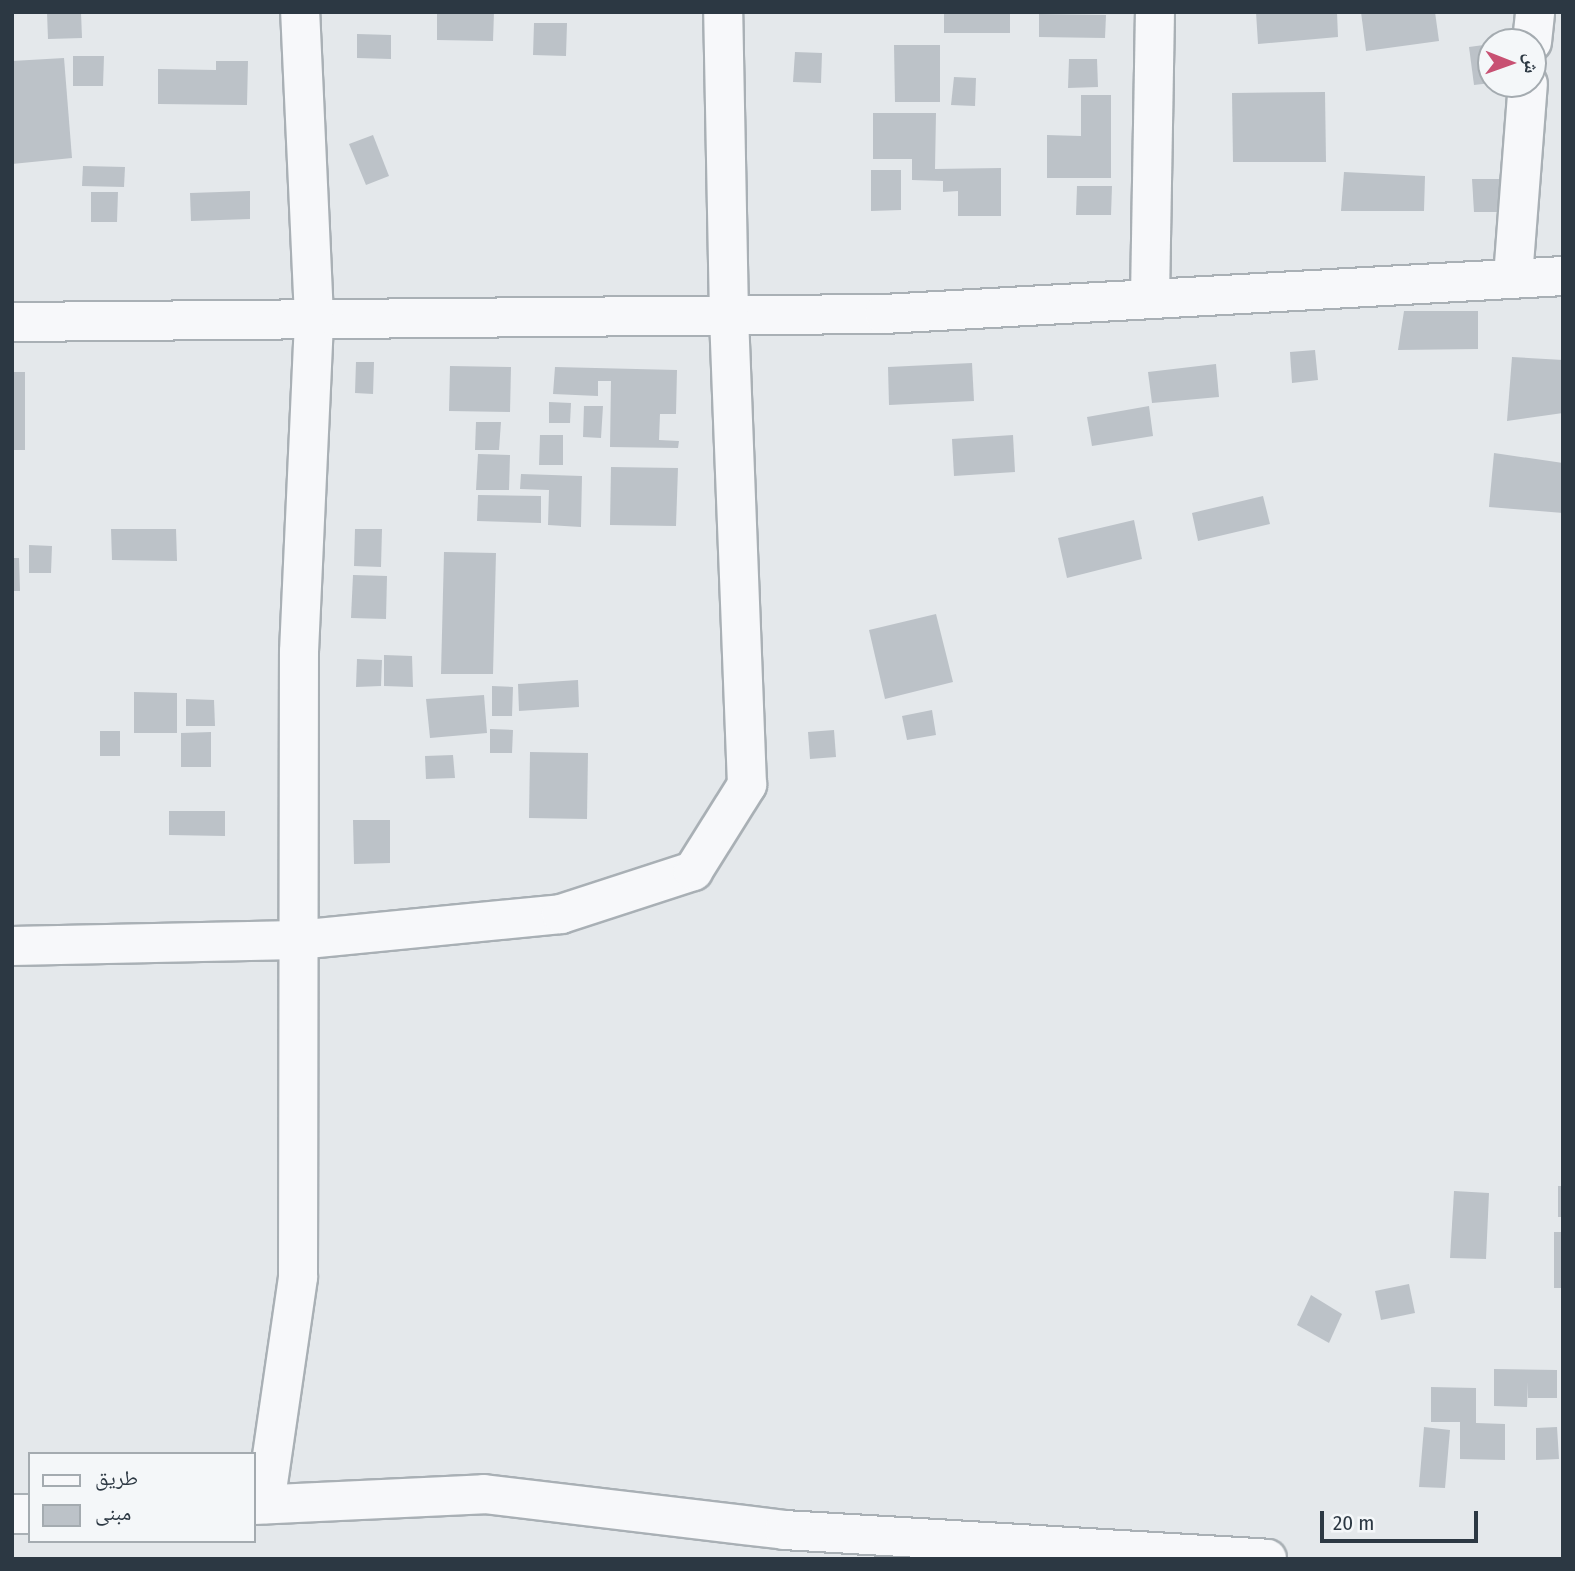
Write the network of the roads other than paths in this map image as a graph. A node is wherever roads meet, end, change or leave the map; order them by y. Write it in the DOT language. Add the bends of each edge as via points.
graph roads {
  1 [pos="300,12"];
  2 [pos="723,12"];
  3 [pos="1154,12"];
  4 [pos="1527,98"];
  5 [pos="1563,276"];
  6 [pos="1513,277"];
  7 [pos="1150,297"];
  8 [pos="729,314"];
  9 [pos="314,317"];
  10 [pos="12,322"];
  11 [pos="297,940"];
  12 [pos="12,946"];
  13 [pos="260,1505"];
  14 [pos="1267,1559"];
  1 -- 9 [label="street"];
  2 -- 8 [label="street"];
  3 -- 7 [label="street"];
  4 -- 6 [label="street"];
  5 -- 6 [label="street"];
  6 -- 7 [label="street"];
  7 -- 8 [label="street" via="884,314"];
  8 -- 9 [label="street"];
  8 -- 11 [label="street" via="747,785 693,871 561,914"];
  9 -- 10 [label="street"];
  9 -- 11 [label="street" via="299,652"];
  11 -- 12 [label="street"];
  11 -- 13 [label="street" via="298,1277"];
  13 -- 14 [label="street" via="484,1494 784,1530"];
}
